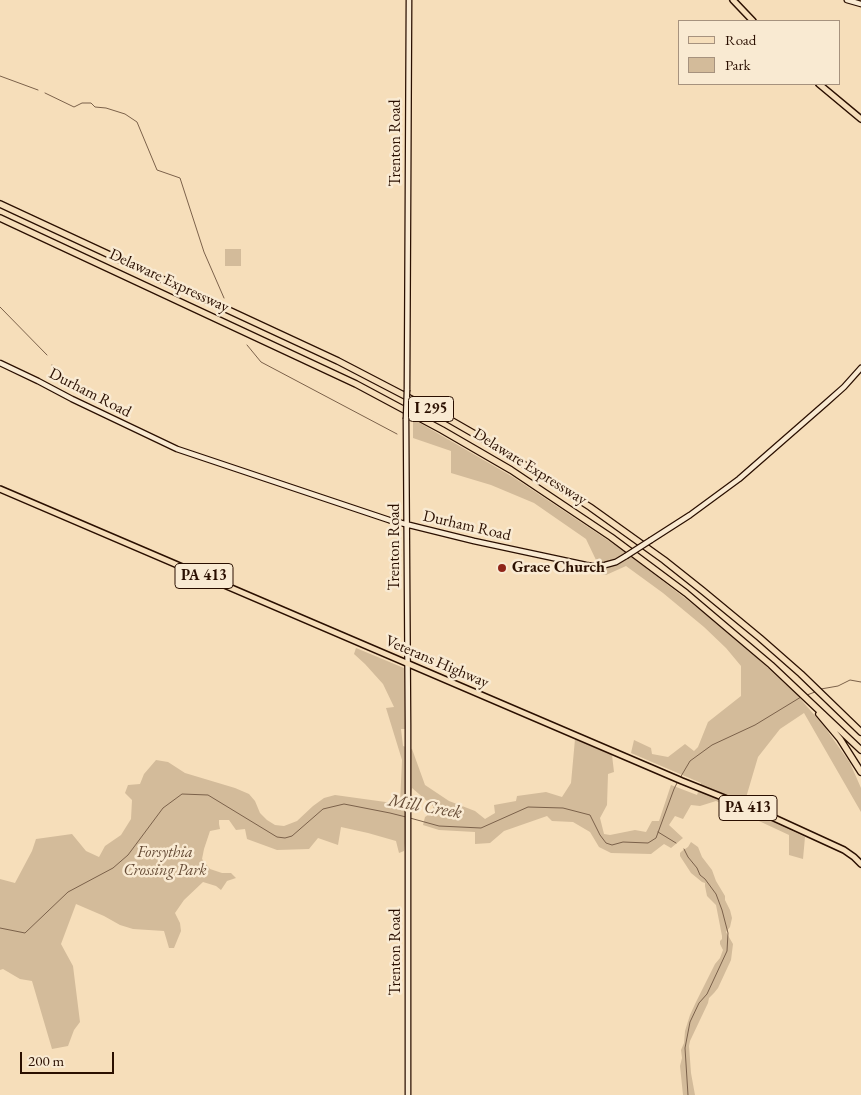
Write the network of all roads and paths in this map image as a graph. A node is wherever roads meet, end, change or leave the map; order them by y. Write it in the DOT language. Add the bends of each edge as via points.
graph roads {
  1 [pos="409,0"];
  2 [pos="733,0"];
  3 [pos="846,0"];
  4 [pos="861,4"];
  5 [pos="752,20"];
  6 [pos="820,85"];
  7 [pos="861,119"];
  8 [pos="0,204"];
  9 [pos="0,218"];
  10 [pos="0,363"];
  11 [pos="861,368"];
  12 [pos="0,489"];
  13 [pos="407,525"];
  14 [pos="408,664"];
  15 [pos="808,700"];
  16 [pos="843,713"];
  17 [pos="861,728"];
  18 [pos="861,732"];
  19 [pos="861,750"];
  20 [pos="861,772"];
  21 [pos="861,864"];
  22 [pos="408,1095"];
  1 -- 13 [label="main road, Trenton Road, bridge"];
  2 -- 5 [label="main road"];
  3 -- 4 [label="main road"];
  6 -- 7 [label="main road"];
  8 -- 16 [label="highway, Delaware Expressway / I 295" via="338,361 473,433 566,490 657,555 732,614"];
  9 -- 15 [label="highway, Delaware Expressway / I 295" via="332,372 466,443 545,492 645,562 772,665"];
  10 -- 13 [label="main road, Durham Road" via="177,449"];
  11 -- 13 [label="main road, Durham Road, bridge" via="844,387 739,479 616,562 586,566"];
  12 -- 14 [label="main road, Veterans Highway / PA 413"];
  13 -- 14 [label="main road, Trenton Road"];
  14 -- 21 [label="main road, Veterans Highway / PA 413" via="767,815 830,843"];
  14 -- 22 [label="main road, Trenton Road"];
  15 -- 19 [label="highway"];
  15 -- 20 [label="highway" via="840,739"];
  16 -- 17 [label="highway"];
  16 -- 18 [label="highway, Delaware Expressway / I 295"];
}
